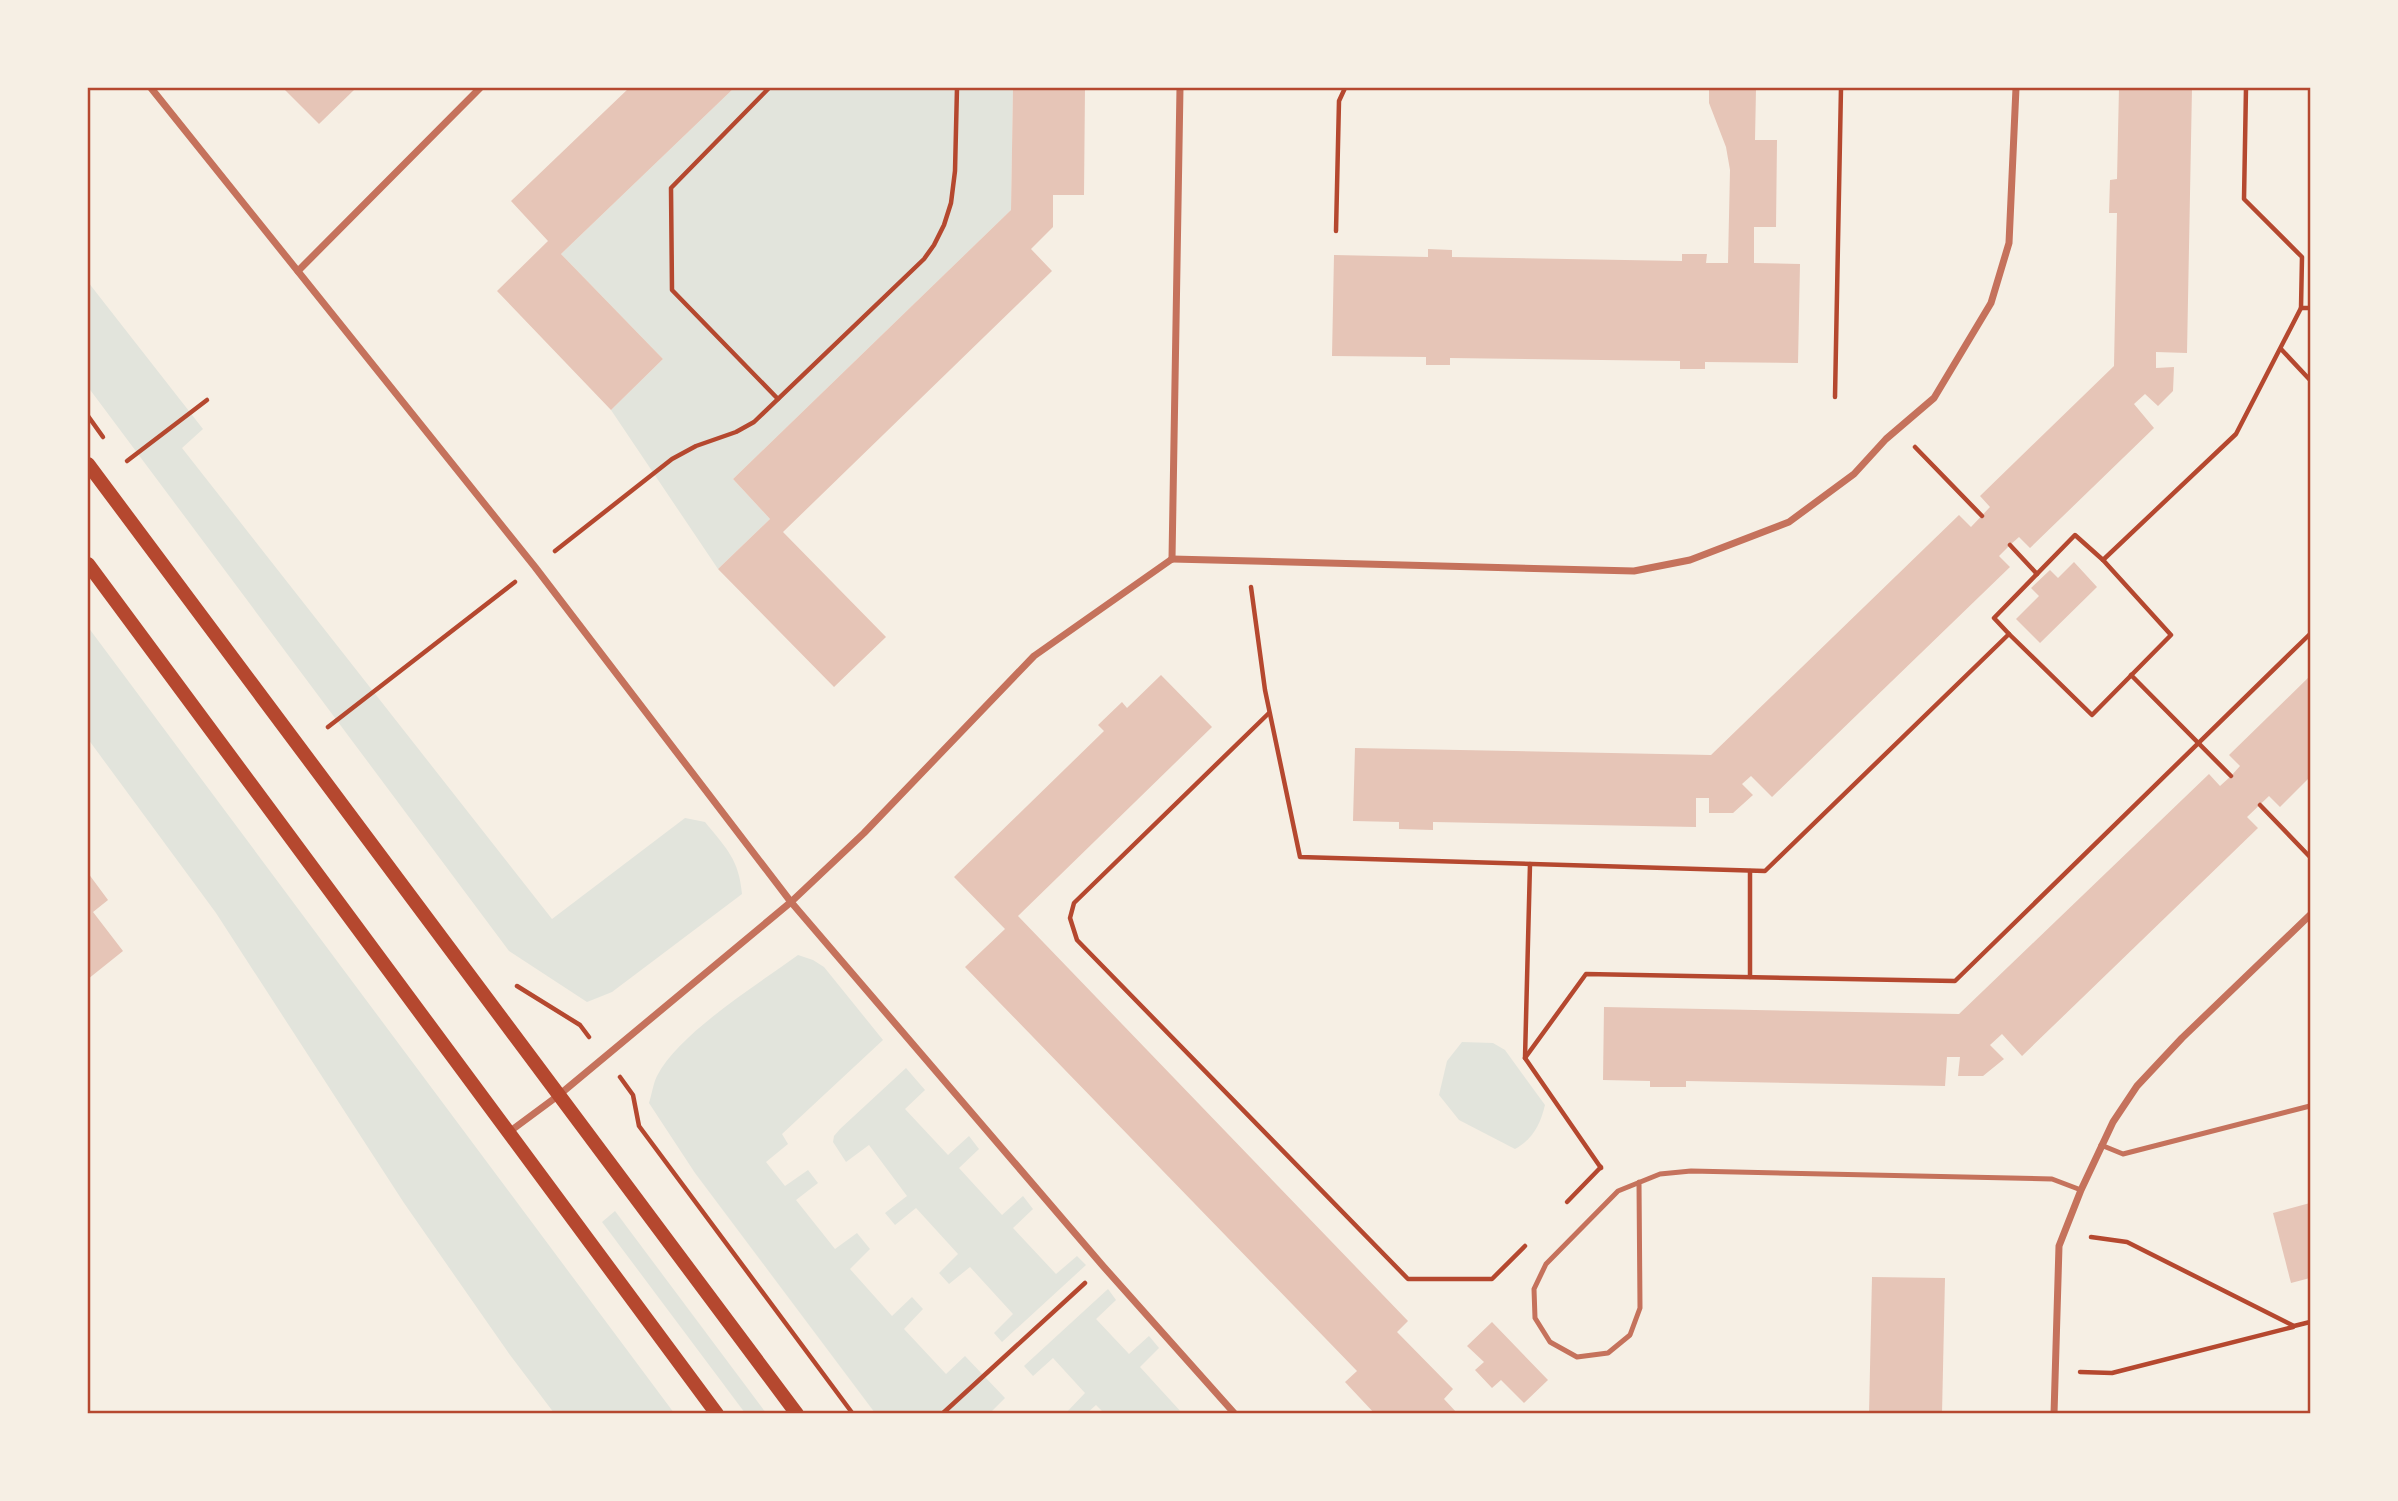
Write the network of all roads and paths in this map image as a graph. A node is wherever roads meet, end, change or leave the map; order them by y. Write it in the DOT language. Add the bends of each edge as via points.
graph roads {
  1 [pos="151,88"];
  2 [pos="480,88"];
  3 [pos="769,88"];
  4 [pos="957,88"];
  5 [pos="1180,88"];
  6 [pos="1345,88"];
  7 [pos="1841,88"];
  8 [pos="2016,88"];
  9 [pos="2246,88"];
  10 [pos="1336,231"];
  11 [pos="298,271"];
  12 [pos="2301,307"];
  13 [pos="2311,308"];
  14 [pos="2281,349"];
  15 [pos="2311,380"];
  16 [pos="1835,397"];
  17 [pos="207,400"];
  18 [pos="778,400"];
  19 [pos="1898,429"];
  20 [pos="127,461"];
  21 [pos="88,464"];
  22 [pos="1982,516"];
  23 [pos="2010,545"];
  24 [pos="1172,559"];
  25 [pos="2103,560"];
  26 [pos="1247,561"];
  27 [pos="88,564"];
  28 [pos="535,567"];
  29 [pos="2037,574"];
  30 [pos="2009,634"];
  31 [pos="2311,634"];
  32 [pos="2132,675"];
  33 [pos="1270,712"];
  34 [pos="328,727"];
  35 [pos="2199,743"];
  36 [pos="2231,776"];
  37 [pos="2260,805"];
  38 [pos="2311,857"];
  39 [pos="1530,864"];
  40 [pos="1749,871"];
  41 [pos="791,902"];
  42 [pos="2311,915"];
  43 [pos="1750,977"];
  44 [pos="1525,1058"];
  45 [pos="558,1095"];
  46 [pos="633,1095"];
  47 [pos="2311,1106"];
  48 [pos="509,1132"];
  49 [pos="2101,1145"];
  50 [pos="1601,1167"];
  51 [pos="1639,1182"];
  52 [pos="2081,1190"];
  53 [pos="1618,1191"];
  54 [pos="1565,1205"];
  55 [pos="2064,1234"];
  56 [pos="1528,1242"];
  57 [pos="1103,1266"];
  58 [pos="2311,1322"];
  59 [pos="2294,1326"];
  60 [pos="2054,1371"];
  61 [pos="717,1413"];
  62 [pos="797,1413"];
  63 [pos="853,1413"];
  64 [pos="942,1413"];
  65 [pos="1235,1413"];
  66 [pos="2054,1413"];
  1 -- 11 [label="street"];
  2 -- 11 [label="street"];
  3 -- 18 [label="path" via="671,188 672,290"];
  4 -- 18 [label="path" via="951,203 934,245"];
  5 -- 24 [label="street"];
  6 -- 10 [label="path" via="1339,101"];
  7 -- 16 [label="path"];
  8 -- 19 [label="street" via="2009,243 1991,303 1934,398"];
  9 -- 12 [label="path" via="2245,199 2302,257"];
  11 -- 28 [label="street"];
  12 -- 13 [label="path"];
  12 -- 14 [label="path"];
  14 -- 15 [label="path"];
  14 -- 25 [label="path" via="2236,434"];
  17 -- 20 [label="path"];
  18 -- 28 [label="path" via="754,422 672,459"];
  19 -- 22 [label="path"];
  19 -- 26 [label="street" via="1854,474 1789,522 1690,560 1634,570"];
  21 -- 45 [label="main road"];
  23 -- 29 [label="path"];
  24 -- 26 [label="street"];
  24 -- 41 [label="street" via="1034,656"];
  25 -- 29 [label="path" via="2075,535"];
  25 -- 32 [label="path" via="2171,635"];
  26 -- 33 [label="path"];
  27 -- 48 [label="main road"];
  28 -- 34 [label="path"];
  28 -- 41 [label="street"];
  29 -- 30 [label="path" via="1994,618"];
  30 -- 32 [label="path" via="2092,715"];
  30 -- 40 [label="path" via="1765,871"];
  31 -- 35 [label="path"];
  32 -- 35 [label="path"];
  33 -- 39 [label="path" via="1300,857"];
  33 -- 56 [label="path" via="1074,903 1070,918 1077,940 1408,1279 1492,1279"];
  35 -- 36 [label="path"];
  35 -- 43 [label="path" via="1955,981"];
  37 -- 38 [label="path"];
  39 -- 40 [label="path"];
  39 -- 44 [label="path"];
  40 -- 43 [label="path"];
  41 -- 45 [label="street"];
  41 -- 57 [label="street"];
  42 -- 49 [label="street" via="2137,1086"];
  43 -- 44 [label="path" via="1586,974"];
  44 -- 50 [label="path"];
  45 -- 48 [label="street"];
  45 -- 62 [label="main road"];
  46 -- 63 [label="path" via="639,1126"];
  47 -- 49 [label="lane" via="2123,1154"];
  48 -- 61 [label="main road"];
  49 -- 52 [label="street"];
  50 -- 53 [label="path"];
  50 -- 54 [label="path"];
  51 -- 52 [label="lane" via="1660,1174 1705,1171 2052,1179"];
  51 -- 53 [label="lane"];
  51 -- 53 [label="lane" via="1637,1317 1630,1335 1608,1353 1577,1357 1550,1342 1535,1318 1534,1289 1546,1264"];
  52 -- 55 [label="street"];
  55 -- 59 [label="path" via="2127,1242"];
  55 -- 60 [label="street" via="2059,1246"];
  57 -- 64 [label="path"];
  57 -- 65 [label="street"];
  58 -- 59 [label="path"];
  59 -- 60 [label="path" via="2112,1373"];
  60 -- 66 [label="street"];
}
